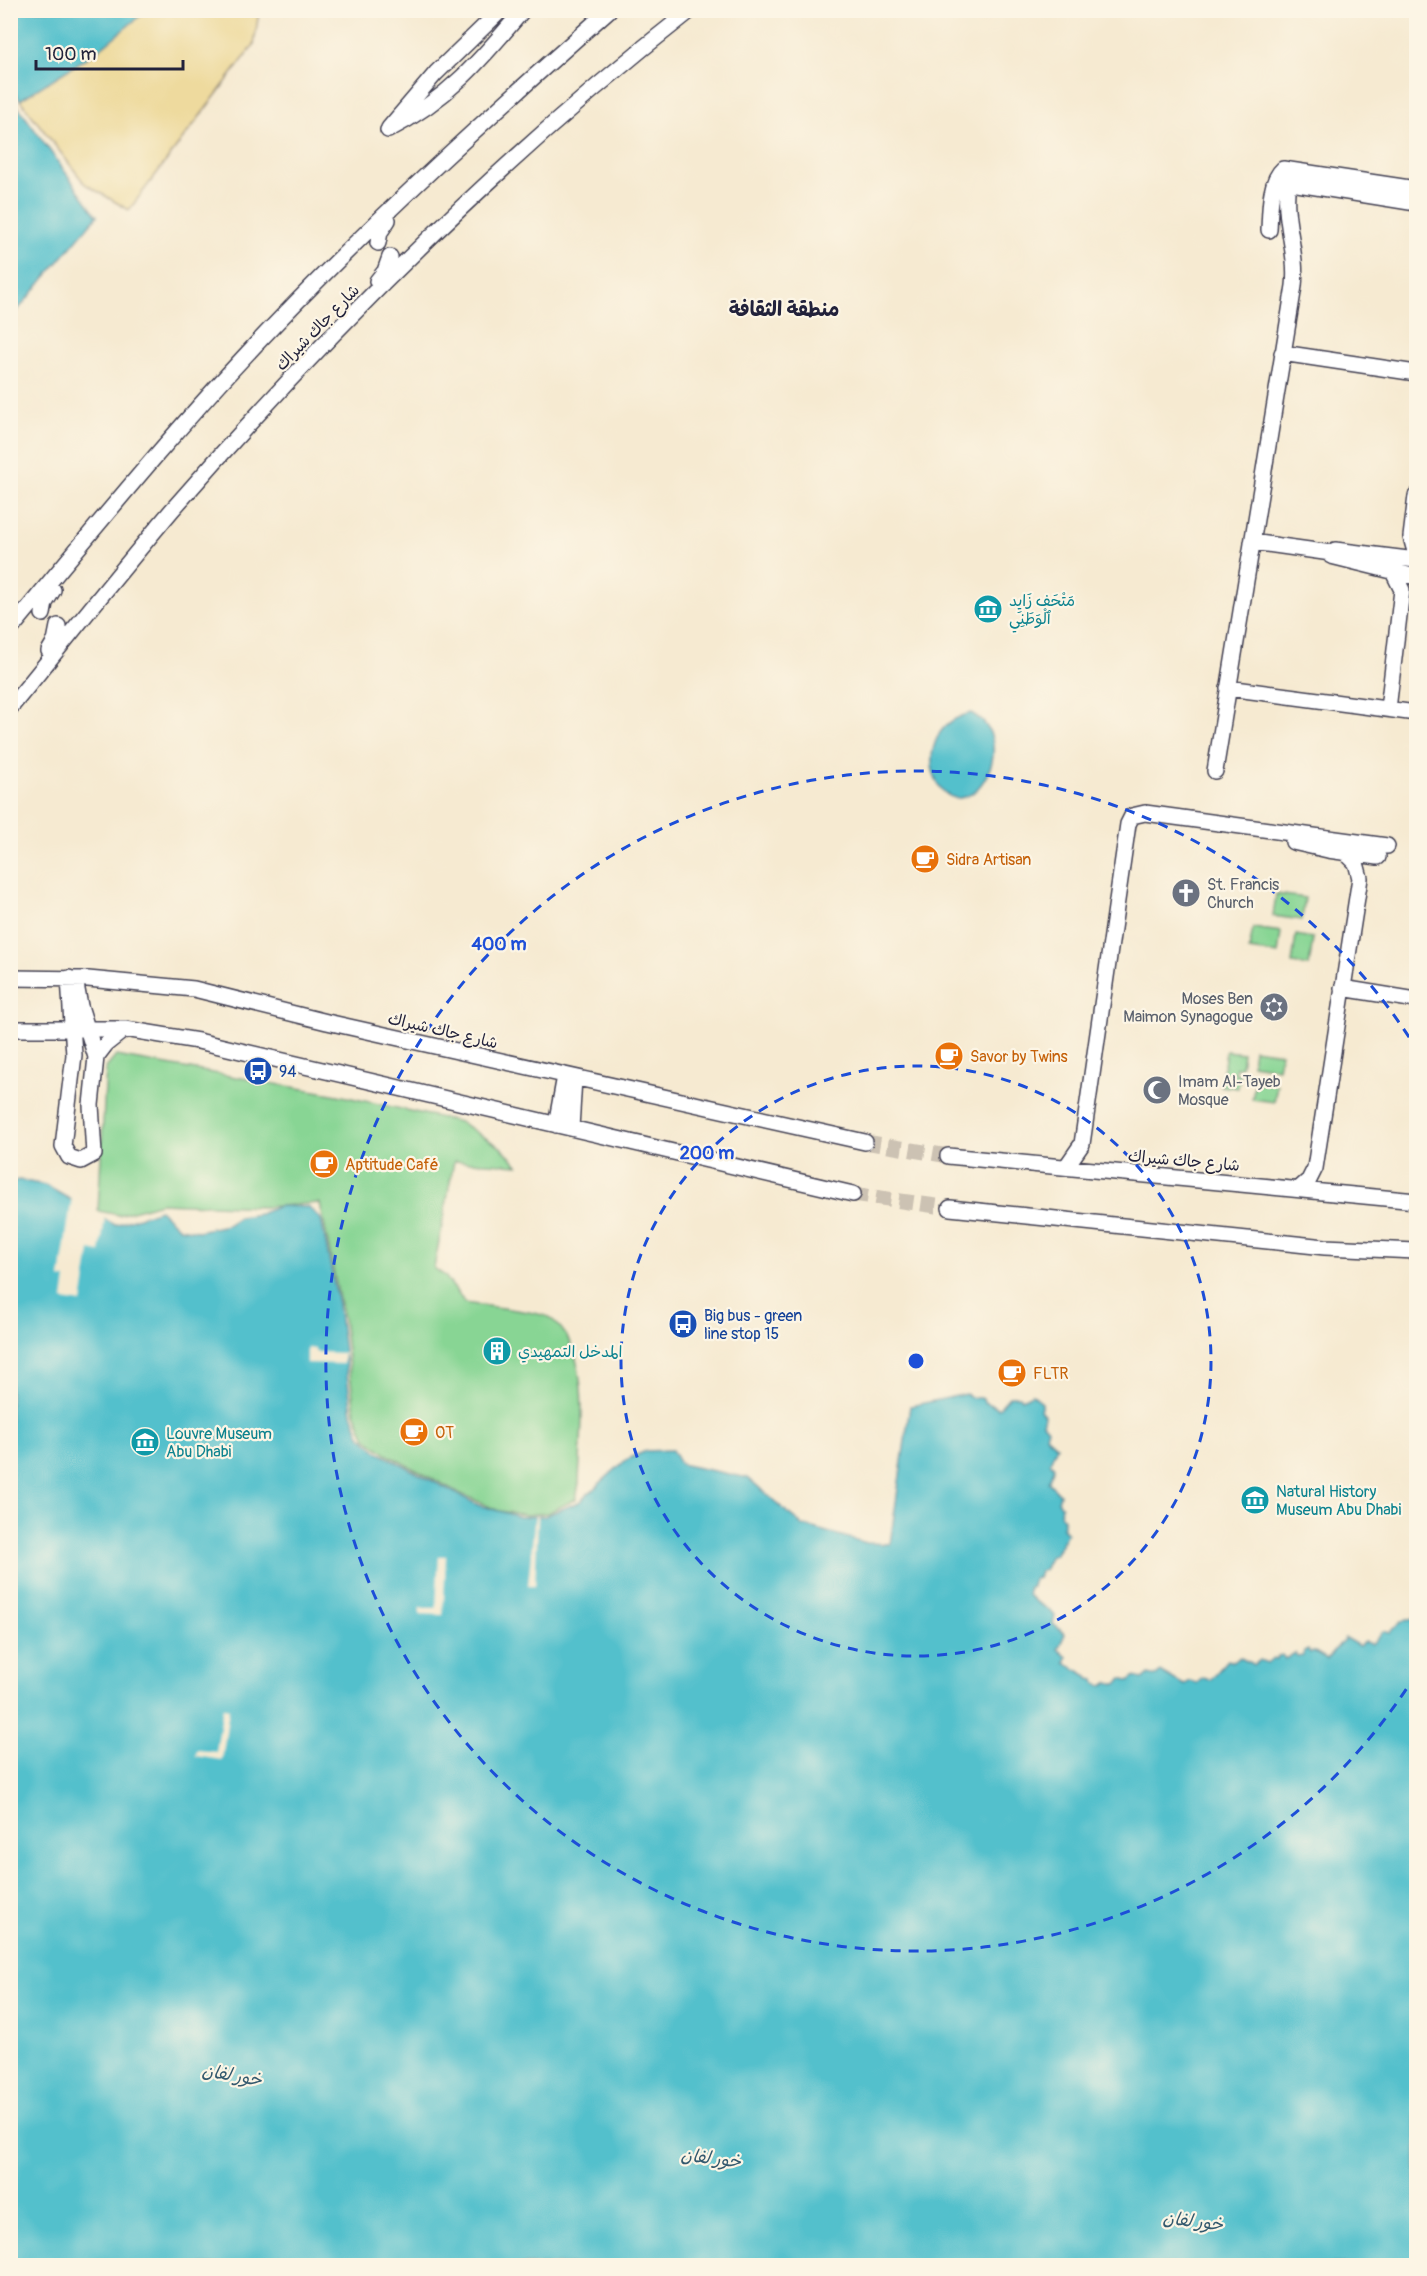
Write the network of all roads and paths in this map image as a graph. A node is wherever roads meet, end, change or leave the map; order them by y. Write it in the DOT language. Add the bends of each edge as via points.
graph roads {
  1 [pos="501,10"];
  2 [pos="523,10"];
  3 [pos="609,10"];
  4 [pos="681,10"];
  5 [pos="691,10"];
  6 [pos="661,34"];
  7 [pos="451,58"];
  8 [pos="469,74"];
  9 [pos="1282,182"];
  10 [pos="1416,189"];
  11 [pos="1416,203"];
  12 [pos="1269,230"];
  13 [pos="373,237"];
  14 [pos="395,262"];
  15 [pos="1282,353"];
  16 [pos="1416,373"];
  17 [pos="1416,496"];
  18 [pos="1411,537"];
  19 [pos="1252,542"];
  20 [pos="1416,555"];
  21 [pos="1416,560"];
  22 [pos="1394,565"];
  23 [pos="1416,577"];
  24 [pos="1402,590"];
  25 [pos="38,609"];
  26 [pos="10,630"];
  27 [pos="64,631"];
  28 [pos="1228,688"];
  29 [pos="10,697"];
  30 [pos="10,708"];
  31 [pos="1388,709"];
  32 [pos="1416,713"];
  33 [pos="1215,771"];
  34 [pos="1255,830"];
  35 [pos="1387,846"];
  36 [pos="1346,853"];
  37 [pos="1359,878"];
  38 [pos="10,978"];
  39 [pos="1342,988"];
  40 [pos="1416,1000"];
  41 [pos="75,1003"];
  42 [pos="10,1021"];
  43 [pos="10,1029"];
  44 [pos="125,1029"];
  45 [pos="96,1057"];
  46 [pos="569,1077"];
  47 [pos="68,1100"];
  48 [pos="91,1105"];
  49 [pos="564,1126"];
  50 [pos="866,1142"];
  51 [pos="1082,1144"];
  52 [pos="948,1156"];
  53 [pos="1066,1167"];
  54 [pos="1315,1168"];
  55 [pos="1095,1169"];
  56 [pos="1299,1189"];
  57 [pos="1326,1191"];
  58 [pos="853,1194"];
  59 [pos="1416,1201"];
  60 [pos="950,1208"];
  61 [pos="1416,1251"];
  1 -- 7 [label="street"];
  2 -- 8 [label="street"];
  3 -- 13 [label="street, شارع جاك شيراك" via="475,129"];
  4 -- 6 [label="street"];
  5 -- 6 [label="street, شارع جاك شيراك"];
  6 -- 14 [label="street, شارع جاك شيراك"];
  7 -- 8 [label="street" via="454,69"];
  7 -- 8 [label="street" via="388,130 423,111"];
  9 -- 10 [label="street" via="1279,172 1285,168"];
  9 -- 11 [label="street"];
  9 -- 12 [label="street"];
  9 -- 15 [label="street" via="1296,269"];
  13 -- 14 [label="street"];
  13 -- 25 [label="street, شارع جاك شيراك" via="240,361 114,505"];
  14 -- 27 [label="street, شارع جاك شيراك"];
  15 -- 16 [label="street"];
  15 -- 19 [label="street"];
  17 -- 18 [label="street"];
  18 -- 20 [label="street"];
  18 -- 22 [label="street"];
  19 -- 22 [label="street" via="1330,553 1335,550"];
  19 -- 28 [label="street"];
  21 -- 22 [label="street"];
  22 -- 23 [label="street"];
  22 -- 24 [label="street"];
  23 -- 24 [label="street"];
  24 -- 31 [label="street"];
  25 -- 26 [label="street, شارع جاك شيراك"];
  25 -- 27 [label="street"];
  27 -- 29 [label="street"];
  27 -- 30 [label="street, شارع جاك شيراك"];
  28 -- 31 [label="street"];
  28 -- 33 [label="street"];
  31 -- 32 [label="street"];
  34 -- 35 [label="street"];
  34 -- 36 [label="street"];
  34 -- 51 [label="street" via="1145,813 1129,820"];
  36 -- 37 [label="street" via="1356,863"];
  36 -- 37 [label="street" via="1378,857"];
  37 -- 39 [label="street"];
  38 -- 41 [label="street, شارع جاك شيراك"];
  39 -- 40 [label="street"];
  39 -- 54 [label="street"];
  41 -- 42 [label="street" via="61,1020"];
  41 -- 43 [label="street, شارع جاك شيراك"];
  41 -- 44 [label="street, شارع جاك شيراك"];
  41 -- 45 [label="street"];
  41 -- 46 [label="street, شارع جاك شيراك" via="156,984"];
  41 -- 47 [label="street" via="74,1062"];
  44 -- 45 [label="street"];
  44 -- 49 [label="street, شارع جاك شيراك" via="198,1041"];
  45 -- 48 [label="street"];
  46 -- 49 [label="street"];
  46 -- 50 [label="street, شارع جاك شيراك"];
  47 -- 48 [label="street"];
  47 -- 48 [label="street" via="63,1146 76,1161 94,1154"];
  49 -- 58 [label="street, شارع جاك شيراك"];
  51 -- 53 [label="street"];
  51 -- 55 [label="street"];
  52 -- 53 [label="street, شارع جاك شيراك"];
  53 -- 55 [label="street, شارع جاك شيراك"];
  54 -- 56 [label="street"];
  54 -- 57 [label="street"];
  55 -- 56 [label="street, شارع جاك شيراك"];
  56 -- 57 [label="street, شارع جاك شيراك"];
  57 -- 59 [label="street, شارع جاك شيراك"];
  60 -- 61 [label="street" via="1325,1247"];
}
